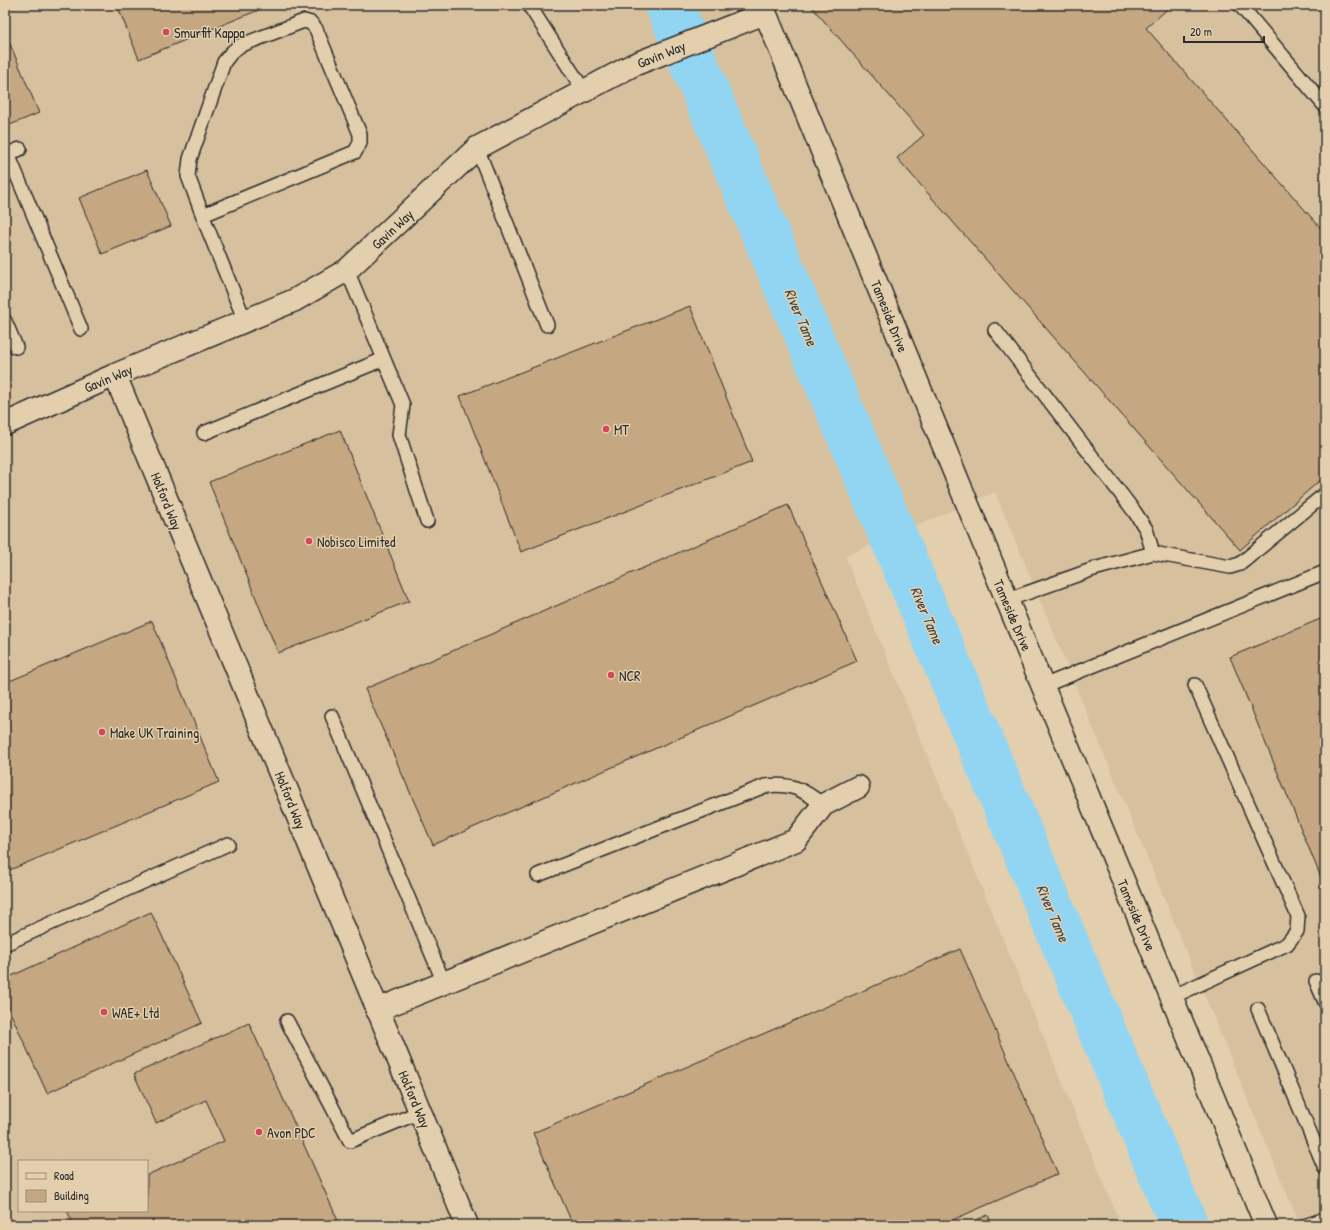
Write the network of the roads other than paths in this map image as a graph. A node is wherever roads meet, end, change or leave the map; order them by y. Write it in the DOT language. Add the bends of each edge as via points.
graph roads {
  1 [pos="529,5"];
  2 [pos="1240,5"];
  3 [pos="764,9"];
  4 [pos="584,91"];
  5 [pos="1325,106"];
  6 [pos="477,148"];
  7 [pos="11,152"];
  8 [pos="203,215"];
  9 [pos="347,270"];
  10 [pos="5,321"];
  11 [pos="245,321"];
  12 [pos="547,325"];
  13 [pos="80,329"];
  14 [pos="995,330"];
  15 [pos="16,347"];
  16 [pos="384,359"];
  17 [pos="114,375"];
  18 [pos="5,424"];
  19 [pos="204,433"];
  20 [pos="1325,494"];
  21 [pos="427,522"];
  22 [pos="1153,553"];
  23 [pos="1325,572"];
  24 [pos="1007,600"];
  25 [pos="1195,685"];
  26 [pos="1043,686"];
  27 [pos="332,716"];
  28 [pos="858,787"];
  29 [pos="823,805"];
  30 [pos="228,844"];
  31 [pos="538,875"];
  32 [pos="5,944"];
  33 [pos="1316,981"];
  34 [pos="444,983"];
  35 [pos="1172,998"];
  36 [pos="1325,1002"];
  37 [pos="1258,1009"];
  38 [pos="378,1010"];
  39 [pos="287,1021"];
  40 [pos="420,1112"];
  41 [pos="1325,1168"];
  42 [pos="1325,1219"];
  43 [pos="467,1225"];
  44 [pos="1266,1225"];
  45 [pos="1307,1225"];
  1 -- 4 [label="lane"];
  2 -- 5 [label="lane"];
  3 -- 4 [label="street, Gavin Way" via="742,22 633,65"];
  3 -- 24 [label="street, Tameside Drive"];
  4 -- 6 [label="street, Gavin Way"];
  6 -- 9 [label="street, Gavin Way"];
  6 -- 12 [label="lane"];
  7 -- 13 [label="lane"];
  8 -- 8 [label="lane" via="188,176 190,159 224,62 239,46 304,21 311,23 316,29 360,134 360,143 355,152"];
  8 -- 11 [label="lane"];
  9 -- 11 [label="street, Gavin Way" via="295,300"];
  9 -- 16 [label="lane"];
  10 -- 15 [label="lane"];
  11 -- 17 [label="street, Gavin Way"];
  14 -- 22 [label="lane" via="1134,511 1146,529"];
  16 -- 19 [label="lane"];
  16 -- 21 [label="lane" via="402,405 398,435"];
  17 -- 18 [label="street, Gavin Way"];
  17 -- 38 [label="street, Holford Way"];
  20 -- 22 [label="lane" via="1240,564 1230,567"];
  22 -- 24 [label="lane" via="1094,569"];
  23 -- 26 [label="lane"];
  24 -- 26 [label="street, Tameside Drive"];
  25 -- 35 [label="lane" via="1298,916 1297,931 1286,944"];
  26 -- 35 [label="street, Tameside Drive"];
  27 -- 34 [label="lane"];
  28 -- 29 [label="street"];
  29 -- 31 [label="lane" via="808,793 792,787 778,784 765,786"];
  29 -- 34 [label="street" via="796,840"];
  30 -- 32 [label="lane"];
  33 -- 36 [label="lane"];
  34 -- 38 [label="street"];
  35 -- 44 [label="street, Tameside Drive"];
  37 -- 41 [label="lane"];
  38 -- 40 [label="street, Holford Way"];
  39 -- 40 [label="lane" via="350,1141"];
  40 -- 43 [label="street, Holford Way"];
  42 -- 45 [label="lane"];
}
